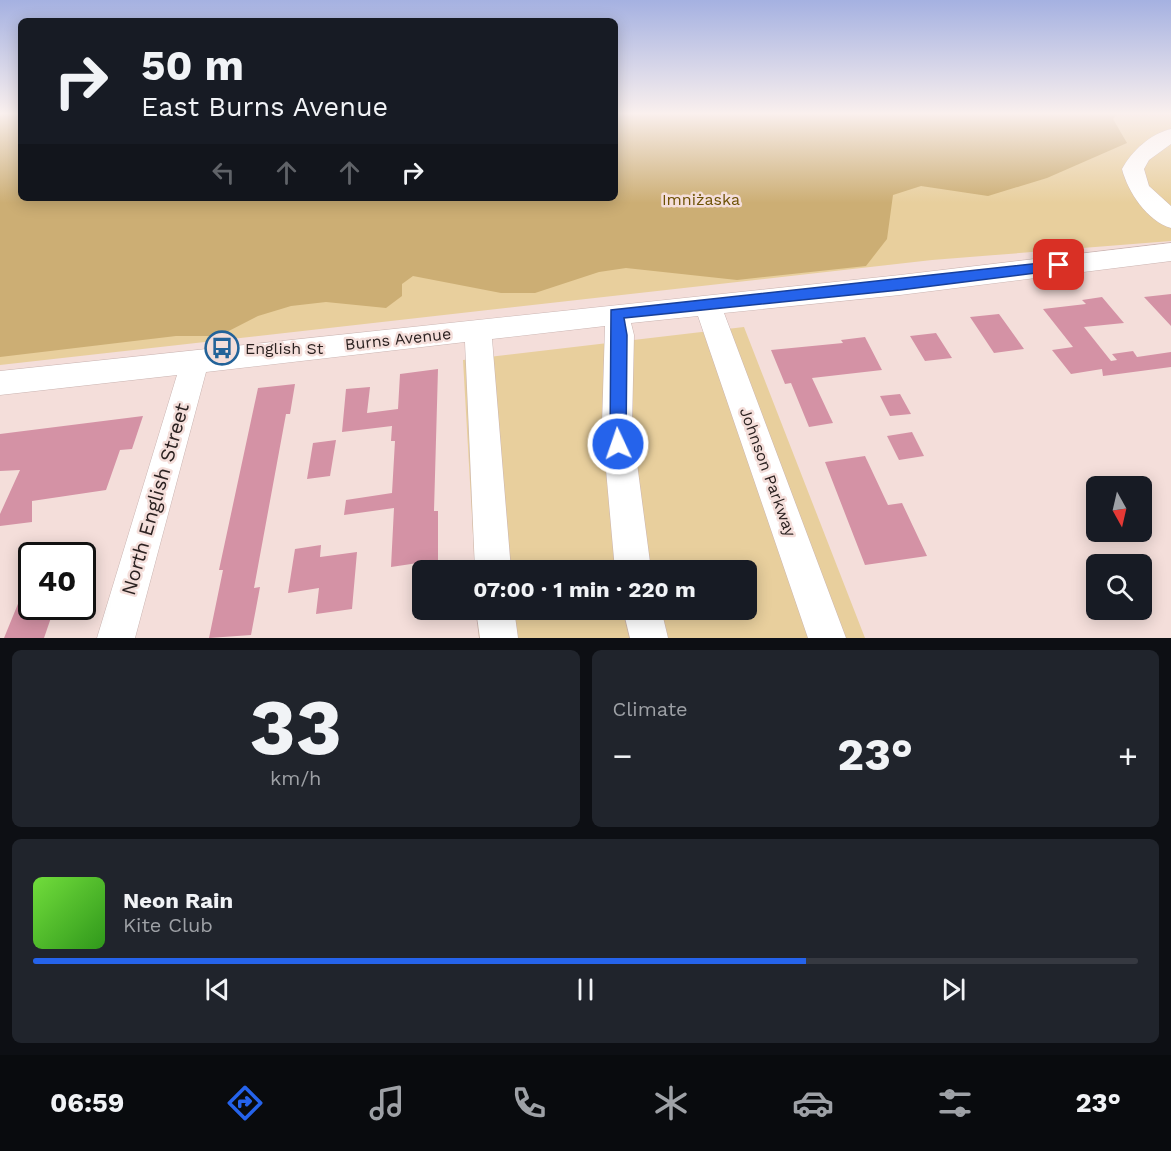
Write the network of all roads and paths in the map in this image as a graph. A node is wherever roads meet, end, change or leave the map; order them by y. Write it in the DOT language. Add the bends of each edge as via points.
graph roads {
  1 [pos="1158,144"];
  2 [pos="1171,220"];
  3 [pos="1161,253"];
  4 [pos="1171,275"];
  5 [pos="708,305"];
  6 [pos="616,314"];
  7 [pos="478,330"];
  8 [pos="195,361"];
  9 [pos="0,383"];
  10 [pos="492,560"];
  11 [pos="632,560"];
  12 [pos="497,620"];
  13 [pos="645,620"];
  14 [pos="116,638"];
  15 [pos="499,638"];
  16 [pos="649,638"];
  17 [pos="827,638"];
  1 -- 2 [label="street" via="1140,156 1133,169 1139,189"];
  3 -- 4 [label="street"];
  3 -- 5 [label="street, Burns Avenue"];
  5 -- 6 [label="street, Burns Avenue"];
  5 -- 17 [label="street, Johnson Parkway"];
  6 -- 7 [label="street, Burns Avenue"];
  6 -- 11 [label="street" via="620,335 617,425"];
  7 -- 8 [label="street, Burns Avenue"];
  7 -- 10 [label="street"];
  8 -- 9 [label="street, Burns Avenue"];
  8 -- 14 [label="street, North English Street"];
  12 -- 15 [label="street"];
  13 -- 16 [label="street"];
}
